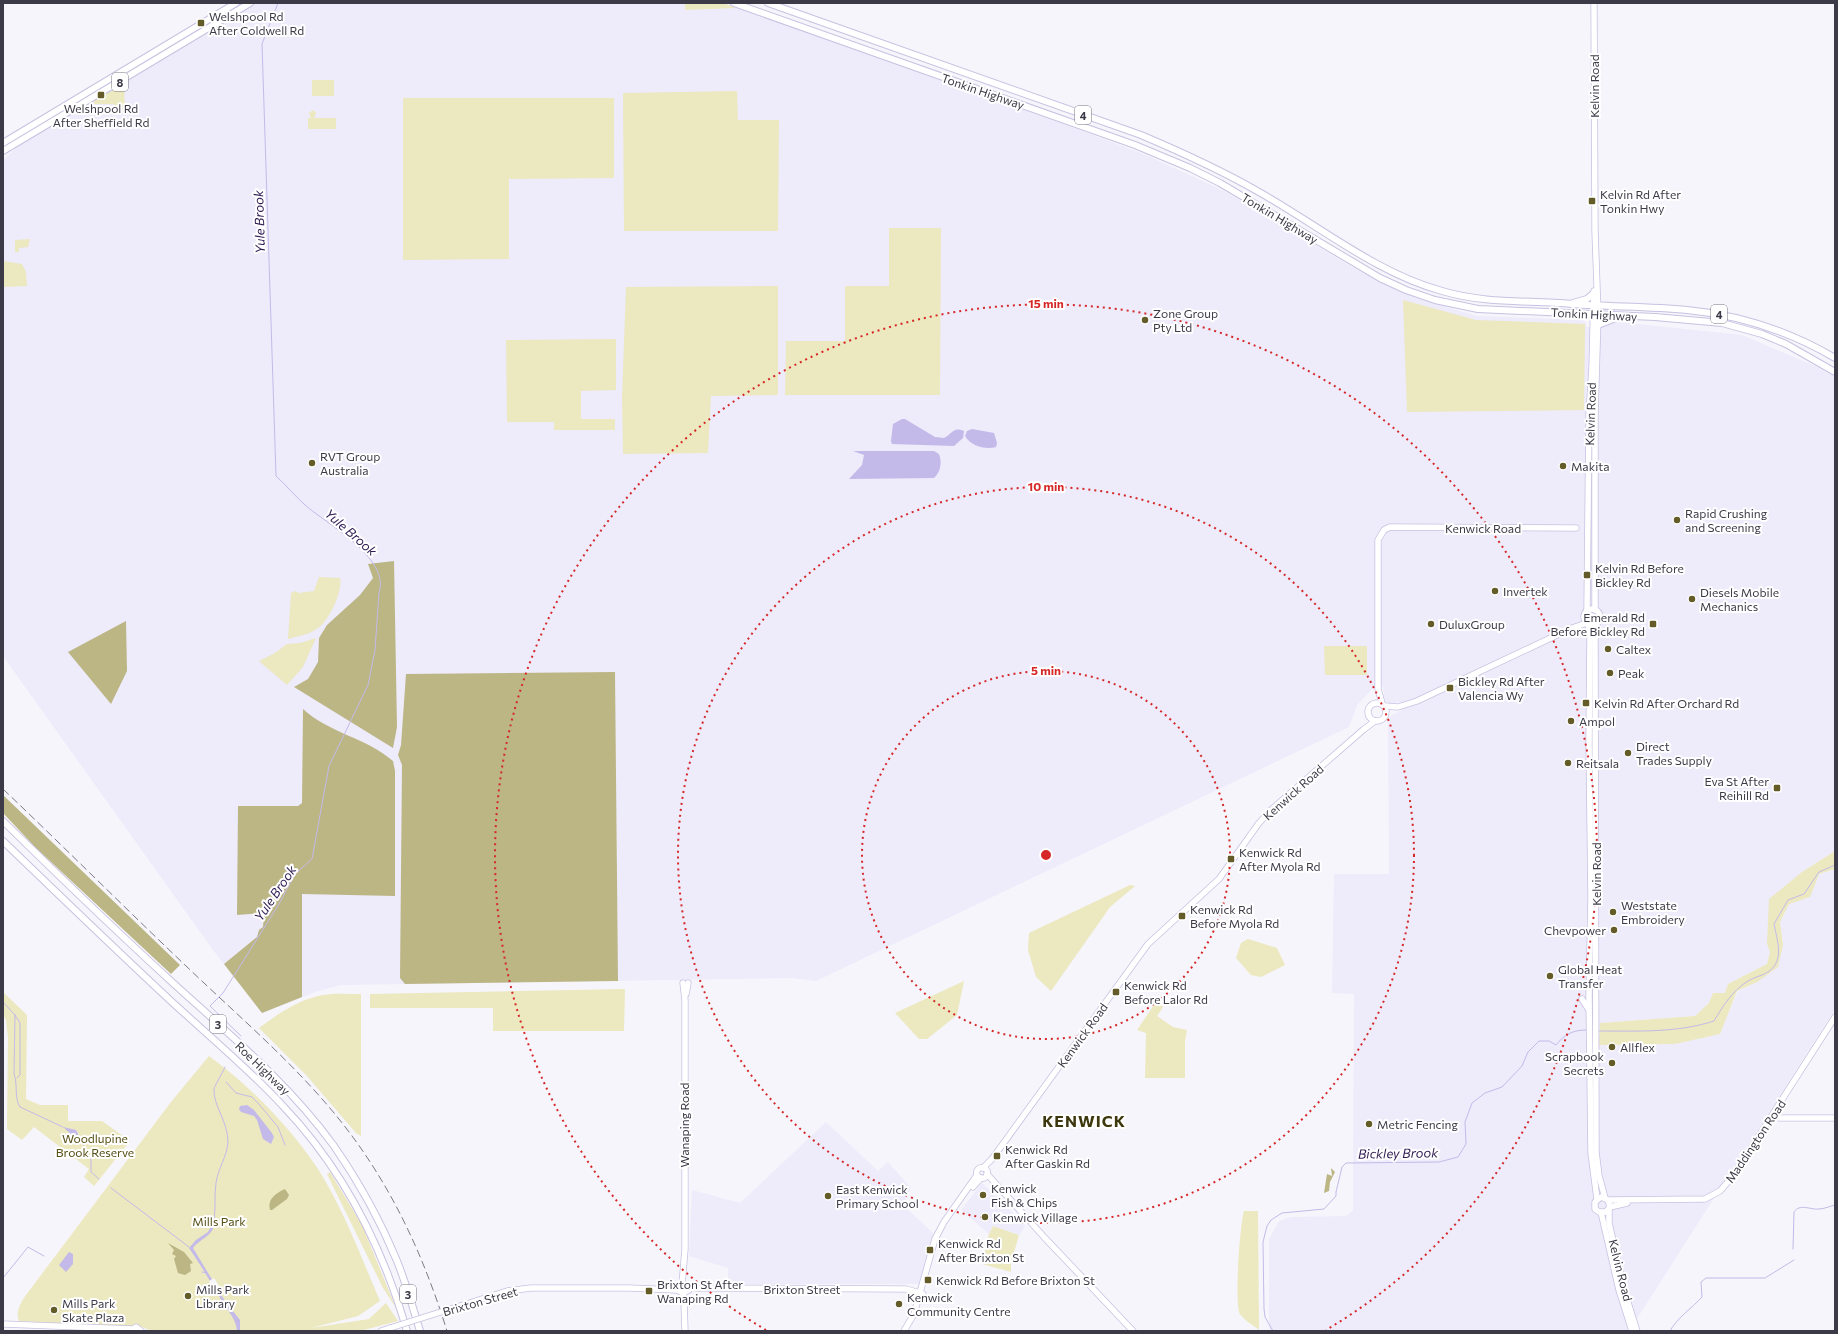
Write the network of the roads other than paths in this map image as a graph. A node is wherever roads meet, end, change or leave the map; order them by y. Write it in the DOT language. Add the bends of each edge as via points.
graph roads {
  1 [pos="250,3"];
  2 [pos="734,3"];
  3 [pos="768,3"];
  4 [pos="1594,3"];
  5 [pos="235,4"];
  6 [pos="237,12"];
  7 [pos="3,143"];
  8 [pos="3,151"];
  9 [pos="1595,265"];
  10 [pos="1594,293"];
  11 [pos="1572,304"];
  12 [pos="1596,306"];
  13 [pos="1596,314"];
  14 [pos="1623,316"];
  15 [pos="1598,325"];
  16 [pos="1835,358"];
  17 [pos="1835,372"];
  18 [pos="1576,528"];
  19 [pos="1587,610"];
  20 [pos="1596,610"];
  21 [pos="1584,617"];
  22 [pos="1597,622"];
  23 [pos="1588,623"];
  24 [pos="1572,628"];
  25 [pos="1592,665"];
  26 [pos="1378,689"];
  27 [pos="1370,705"];
  28 [pos="1383,705"];
  29 [pos="1398,707"];
  30 [pos="1368,714"];
  31 [pos="1385,716"];
  32 [pos="1375,721"];
  33 [pos="1362,730"];
  34 [pos="3,821"];
  35 [pos="3,841"];
  36 [pos="1596,861"];
  37 [pos="1591,868"];
  38 [pos="685,983"];
  39 [pos="1582,999"];
  40 [pos="1590,1012"];
  41 [pos="1835,1017"];
  42 [pos="1774,1114"];
  43 [pos="1835,1118"];
  44 [pos="1594,1121"];
  45 [pos="983,1174"];
  46 [pos="1597,1199"];
  47 [pos="1607,1199"];
  48 [pos="1635,1201"];
  49 [pos="1609,1208"];
  50 [pos="1601,1212"];
  51 [pos="1612,1263"];
  52 [pos="1619,1266"];
  53 [pos="685,1289"];
  54 [pos="922,1291"];
  55 [pos="3,1324"];
  56 [pos="123,1330"];
  57 [pos="132,1330"];
  58 [pos="142,1331"];
  59 [pos="382,1331"];
  60 [pos="407,1331"];
  61 [pos="420,1331"];
  62 [pos="685,1331"];
  63 [pos="904,1331"];
  64 [pos="907,1331"];
  65 [pos="1133,1331"];
  66 [pos="1632,1331"];
  67 [pos="1637,1331"];
  1 -- 6 [label="highway, 8"];
  2 -- 13 [label="highway, Tonkin Highway / 4" via="1135,144 1190,168 1253,201 1380,278 1406,290 1435,300 1478,309"];
  3 -- 11 [label="highway, Tonkin Highway / 4" via="1175,149 1258,192 1411,280 1470,298"];
  4 -- 9 [label="main road, Kelvin Road"];
  5 -- 6 [label="highway"];
  5 -- 7 [label="highway, 8"];
  6 -- 8 [label="highway, 8"];
  9 -- 10 [label="main road, Kelvin Road"];
  9 -- 12 [label="main road, Kelvin Road"];
  10 -- 11 [label="highway" via="1587,299"];
  10 -- 12 [label="main road, Kelvin Road"];
  11 -- 12 [label="highway, Tonkin Highway / 4"];
  12 -- 13 [label="main road, Kelvin Road"];
  12 -- 16 [label="highway, Tonkin Highway / 4" via="1686,309 1735,317 1773,328"];
  13 -- 14 [label="highway, Tonkin Highway / 4"];
  13 -- 15 [label="main road, Kelvin Road"];
  13 -- 19 [label="main road, Kelvin Road" via="1589,414"];
  14 -- 15 [label="highway"];
  14 -- 17 [label="highway, Tonkin Highway / 4" via="1703,320 1742,328 1786,344"];
  15 -- 20 [label="main road, Kelvin Road" via="1595,415"];
  18 -- 26 [label="main road, Kenwick Road" via="1390,527 1384,530 1378,540"];
  19 -- 20 [label="main road"];
  19 -- 21 [label="main road"];
  20 -- 22 [label="main road" via="1599,616"];
  21 -- 23 [label="main road"];
  21 -- 24 [label="main road"];
  22 -- 23 [label="main road"];
  22 -- 25 [label="main road, Kelvin Road"];
  23 -- 24 [label="main road"];
  23 -- 25 [label="main road, Kelvin Road"];
  24 -- 29 [label="main road" via="1430,696"];
  25 -- 36 [label="main road, Kelvin Road"];
  25 -- 37 [label="main road, Kelvin Road"];
  26 -- 27 [label="main road, Kenwick Road"];
  26 -- 28 [label="main road, Kenwick Road"];
  27 -- 28 [label="main road" via="1376,702"];
  27 -- 30 [label="main road"];
  28 -- 29 [label="main road"];
  28 -- 31 [label="main road"];
  29 -- 31 [label="main road"];
  30 -- 32 [label="main road"];
  30 -- 33 [label="main road, Kenwick Road"];
  31 -- 32 [label="main road"];
  32 -- 33 [label="main road, Kenwick Road"];
  33 -- 45 [label="main road, Kenwick Road" via="1272,810 1259,823 1219,879 1148,944"];
  34 -- 61 [label="highway, Roe Highway / 3" via="101,917 248,1052 314,1120 350,1170 383,1229 398,1262"];
  35 -- 60 [label="highway, Roe Highway / 3" via="284,1106 304,1129 339,1178 371,1235 393,1284"];
  36 -- 37 [label="main road"];
  36 -- 44 [label="main road, Kelvin Road"];
  37 -- 40 [label="main road, Kelvin Road"];
  38 -- 53 [label="main road, Wanaping Road"];
  39 -- 40 [label="main road"];
  40 -- 44 [label="main road, Kelvin Road"];
  41 -- 42 [label="main road, Maddington Road"];
  42 -- 43 [label="main road" via="1782,1118"];
  42 -- 48 [label="main road, Maddington Road" via="1733,1176 1720,1191 1700,1200"];
  44 -- 46 [label="main road, Kelvin Road" via="1591,1153"];
  44 -- 47 [label="main road, Kelvin Road" via="1599,1176"];
  45 -- 54 [label="main road, Kenwick Road" via="942,1231"];
  45 -- 65 [label="main road"];
  46 -- 47 [label="main road"];
  46 -- 50 [label="main road" via="1594,1206"];
  47 -- 48 [label="main road, Maddington Road"];
  47 -- 49 [label="main road"];
  48 -- 49 [label="main road, Maddington Road"];
  49 -- 50 [label="main road"];
  49 -- 52 [label="main road, Kelvin Road" via="1609,1223"];
  50 -- 51 [label="main road, Kelvin Road"];
  51 -- 52 [label="main road"];
  51 -- 66 [label="main road, Kelvin Road"];
  52 -- 67 [label="main road, Kelvin Road"];
  53 -- 54 [label="main road, Brixton Street"];
  53 -- 59 [label="main road, Brixton Street, bridge" via="525,1288 507,1291"];
  53 -- 62 [label="main road, Wanaping Road"];
  54 -- 63 [label="main road, Kenwick Road" via="914,1314"];
  54 -- 64 [label="main road, Kenwick Road" via="916,1317"];
  55 -- 56 [label="main road"];
  56 -- 57 [label="main road"];
  57 -- 58 [label="main road" via="136,1327"];
}
